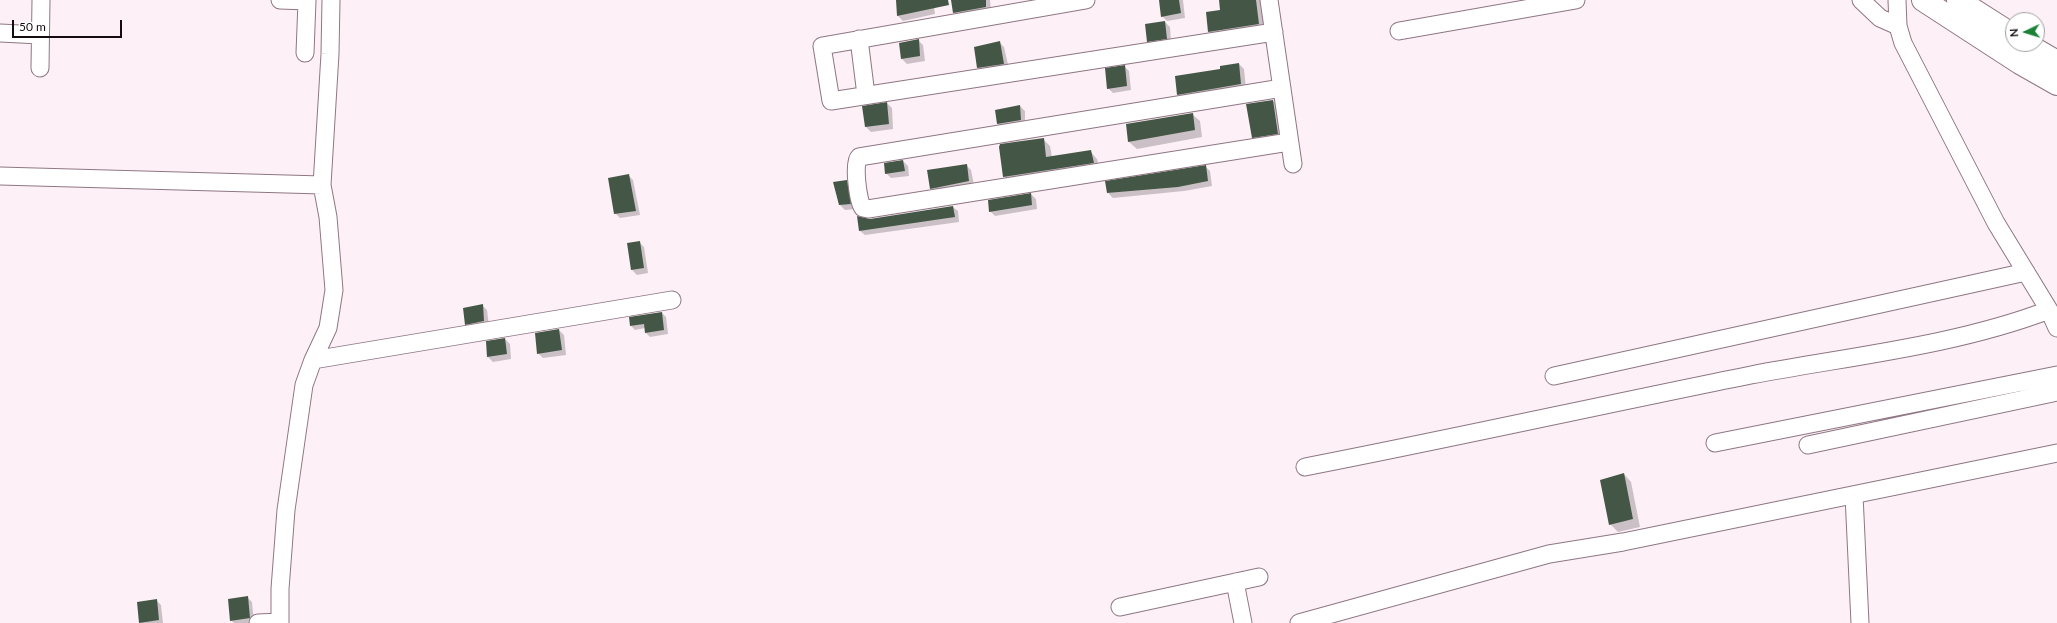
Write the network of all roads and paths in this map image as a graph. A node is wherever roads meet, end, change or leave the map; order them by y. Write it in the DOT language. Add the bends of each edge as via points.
graph roads {
  1 [pos="41,0"];
  2 [pos="280,0"];
  3 [pos="331,0"];
  4 [pos="1086,0"];
  5 [pos="1269,0"];
  6 [pos="1576,0"];
  7 [pos="1861,0"];
  8 [pos="1897,0"];
  9 [pos="1924,0"];
  10 [pos="1958,0"];
  11 [pos="1898,26"];
  12 [pos="2005,30"];
  13 [pos="1399,31"];
  14 [pos="1274,32"];
  15 [pos="0,33"];
  16 [pos="40,35"];
  17 [pos="859,40"];
  18 [pos="2040,52"];
  19 [pos="305,53"];
  20 [pos="2057,62"];
  21 [pos="40,68"];
  22 [pos="2057,84"];
  23 [pos="1282,88"];
  24 [pos="866,95"];
  25 [pos="1289,142"];
  26 [pos="1293,164"];
  27 [pos="0,176"];
  28 [pos="322,185"];
  29 [pos="2026,272"];
  30 [pos="672,300"];
  31 [pos="2049,310"];
  32 [pos="2057,328"];
  33 [pos="313,360"];
  34 [pos="2057,374"];
  35 [pos="1554,376"];
  36 [pos="2057,392"];
  37 [pos="1715,443"];
  38 [pos="1808,444"];
  39 [pos="2057,453"];
  40 [pos="1305,466"];
  41 [pos="1854,496"];
  42 [pos="1260,577"];
  43 [pos="1235,582"];
  44 [pos="1120,607"];
  45 [pos="258,623"];
  46 [pos="280,623"];
  47 [pos="1243,623"];
  48 [pos="1299,623"];
  49 [pos="1860,623"];
  1 -- 16 [label="street"];
  2 -- 19 [label="street" via="307,1"];
  3 -- 28 [label="street"];
  4 -- 17 [label="street"];
  5 -- 14 [label="street"];
  6 -- 13 [label="street"];
  7 -- 11 [label="street" via="1880,18"];
  8 -- 11 [label="street"];
  9 -- 22 [label="highway" via="2020,63"];
  10 -- 12 [label="highway"];
  11 -- 29 [label="street" via="1903,42 1996,223"];
  14 -- 23 [label="street"];
  14 -- 24 [label="street"];
  15 -- 16 [label="street"];
  16 -- 21 [label="street"];
  17 -- 24 [label="street"];
  17 -- 24 [label="street" via="822,46 830,101"];
  18 -- 20 [label="highway"];
  23 -- 25 [label="street"];
  23 -- 25 [label="street" via="859,157 855,163 860,202 863,208 868,209"];
  25 -- 26 [label="street"];
  27 -- 28 [label="street"];
  28 -- 33 [label="street" via="328,217 334,290 328,328"];
  29 -- 31 [label="street"];
  29 -- 35 [label="street"];
  30 -- 33 [label="street"];
  31 -- 32 [label="street"];
  31 -- 40 [label="street" via="1979,333 1752,375 1458,437"];
  33 -- 46 [label="street" via="304,385 286,510"];
  34 -- 37 [label="street"];
  36 -- 38 [label="street"];
  39 -- 41 [label="street"];
  41 -- 48 [label="street" via="1549,554"];
  41 -- 49 [label="street"];
  42 -- 43 [label="street"];
  43 -- 44 [label="street"];
  43 -- 47 [label="street"];
  45 -- 46 [label="street"];
}
